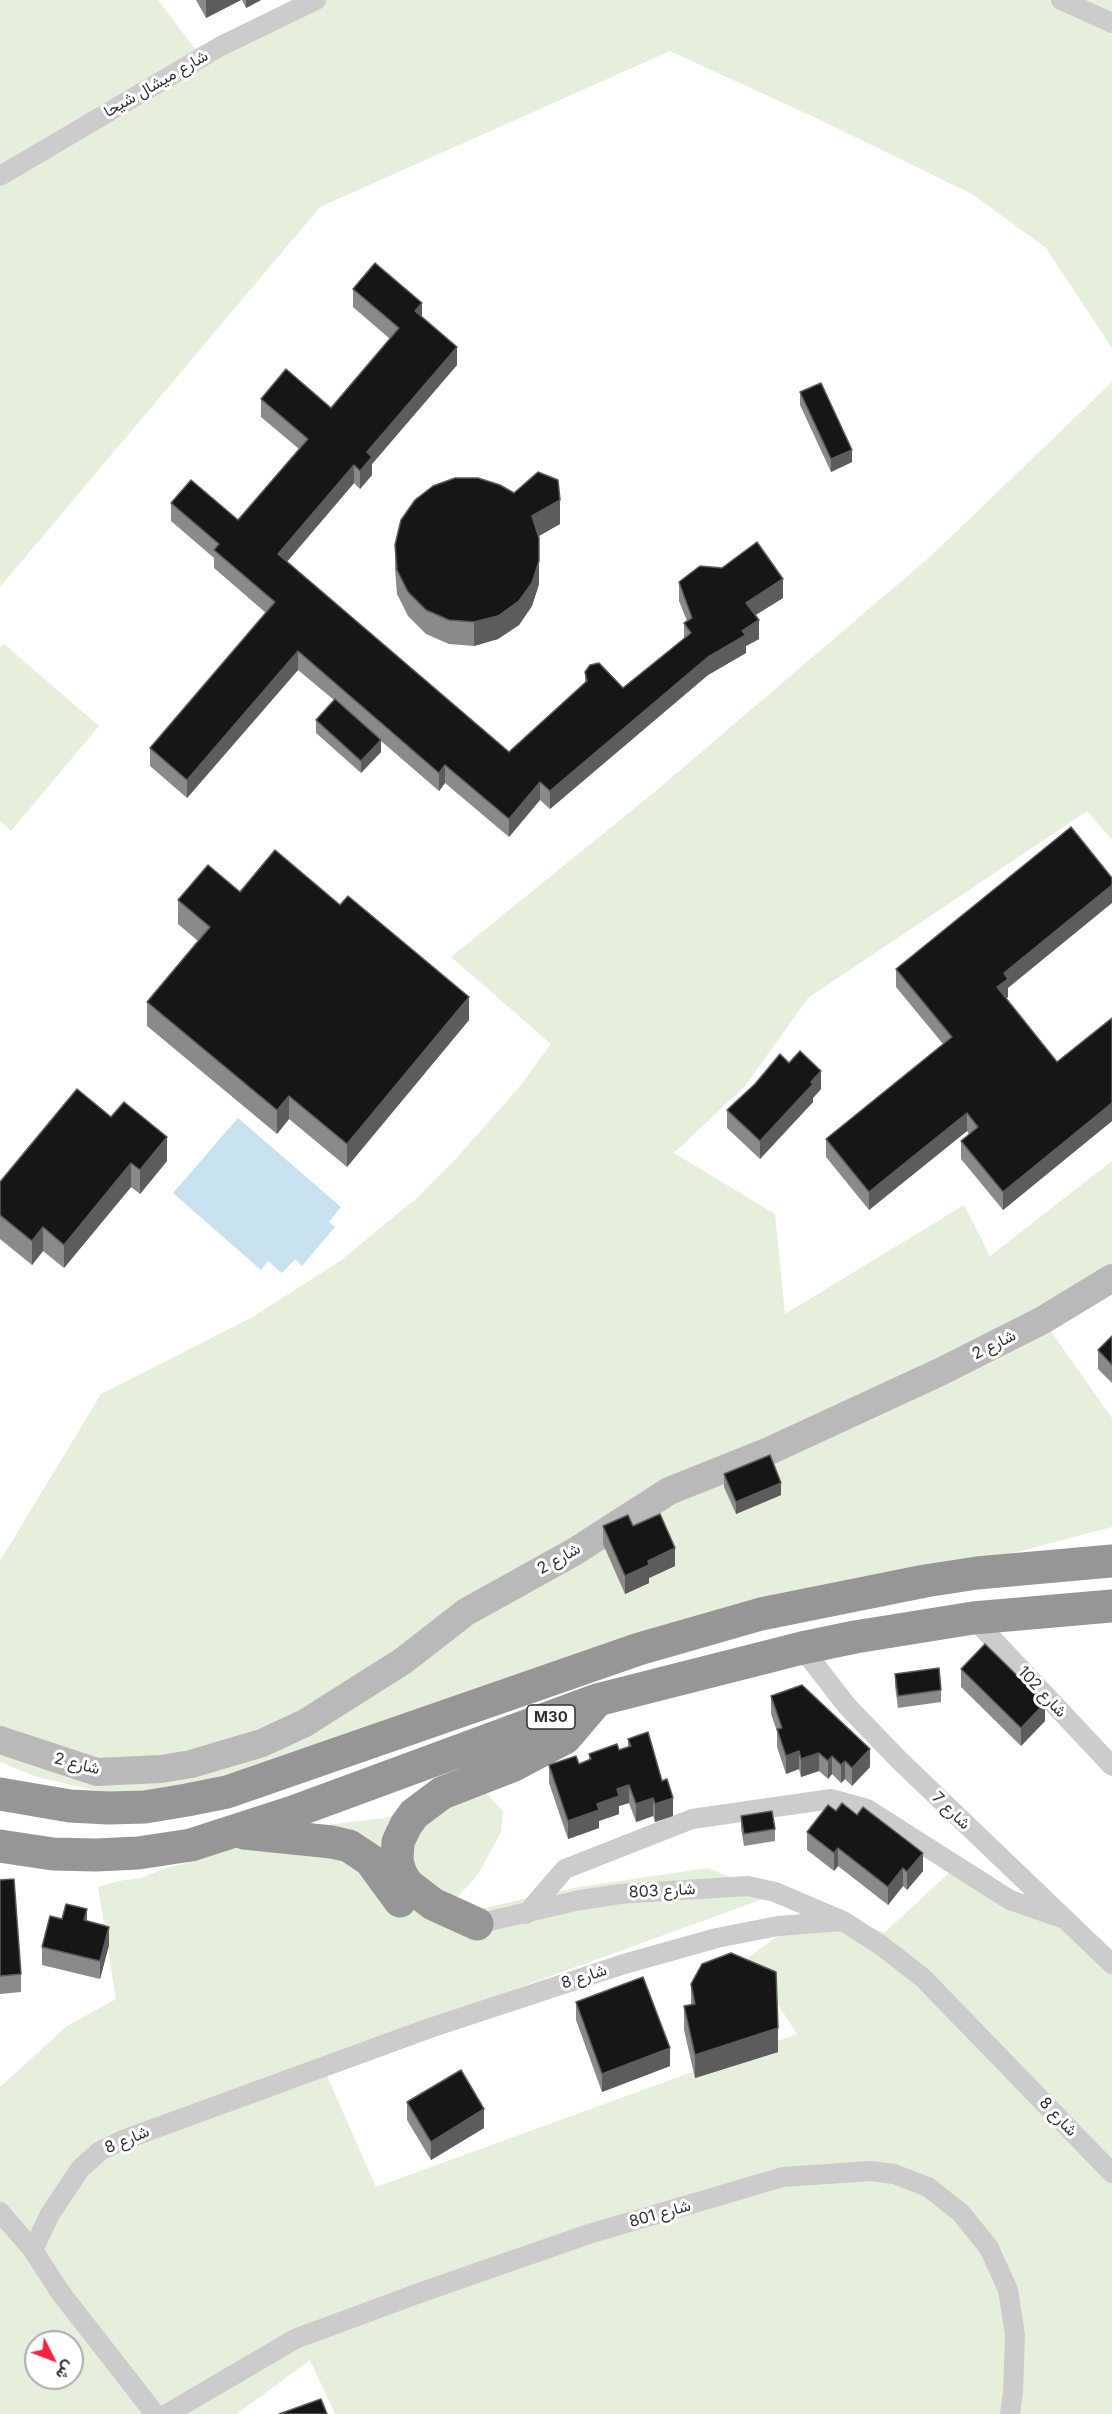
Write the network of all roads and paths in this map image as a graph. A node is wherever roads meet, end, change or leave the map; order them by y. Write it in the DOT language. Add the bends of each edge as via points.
graph roads {
  1 [pos="316,0"];
  2 [pos="1061,0"];
  3 [pos="1112,23"];
  4 [pos="0,176"];
  5 [pos="1112,1278"];
  6 [pos="1112,1561"];
  7 [pos="1112,1606"];
  8 [pos="973,1618"];
  9 [pos="802,1648"];
  10 [pos="597,1700"];
  11 [pos="0,1740"];
  12 [pos="1112,1766"];
  13 [pos="0,1794"];
  14 [pos="236,1832"];
  15 [pos="0,1846"];
  16 [pos="526,1914"];
  17 [pos="1065,1919"];
  18 [pos="843,1921"];
  19 [pos="477,1924"];
  20 [pos="1112,1964"];
  21 [pos="1112,2173"];
  22 [pos="0,2212"];
  23 [pos="33,2250"];
  24 [pos="155,2414"];
  25 [pos="167,2414"];
  26 [pos="1010,2414"];
  1 -- 4 [label="street, شارع ميشال شيحا" via="221,46"];
  2 -- 3 [label="street"];
  5 -- 11 [label="street, شارع 2" via="1043,1320 940,1372 669,1491 574,1552 466,1612 403,1661 305,1723 262,1743 191,1764 97,1772"];
  6 -- 13 [label="highway, M30" via="925,1581 751,1617 639,1649 226,1792 145,1807 108,1808"];
  7 -- 8 [label="highway, M30"];
  8 -- 9 [label="highway, M30"];
  8 -- 12 [label="street, شارع 102"];
  9 -- 10 [label="highway, M30"];
  9 -- 17 [label="street, شارع 7" via="847,1707"];
  10 -- 14 [label="highway, M30"];
  10 -- 19 [label="highway" via="565,1738 514,1765 442,1793 406,1825 398,1842 397,1860 407,1884 433,1904"];
  14 -- 15 [label="highway, M30" via="191,1845 138,1853 53,1854"];
  14 -- 19 [label="highway" via="349,1846 370,1860 389,1889 412,1912 438,1924"];
  16 -- 17 [label="street" via="565,1869 692,1819 831,1798 867,1809 1010,1900"];
  16 -- 18 [label="street, شارع 803" via="618,1894 748,1886 775,1892"];
  16 -- 19 [label="street, شارع 803"];
  17 -- 20 [label="street, شارع 7"];
  18 -- 21 [label="street, شارع 8" via="923,1978"];
  18 -- 23 [label="street, شارع 8" via="757,1930 624,1964 430,2028 123,2140 100,2151 80,2169 50,2214"];
  22 -- 23 [label="street"];
  23 -- 24 [label="street" via="60,2292"];
  25 -- 26 [label="street, شارع 801" via="295,2339 444,2284 589,2234 783,2177 871,2171 894,2174 928,2187 962,2213 989,2248 1008,2290 1014,2326"];
}
